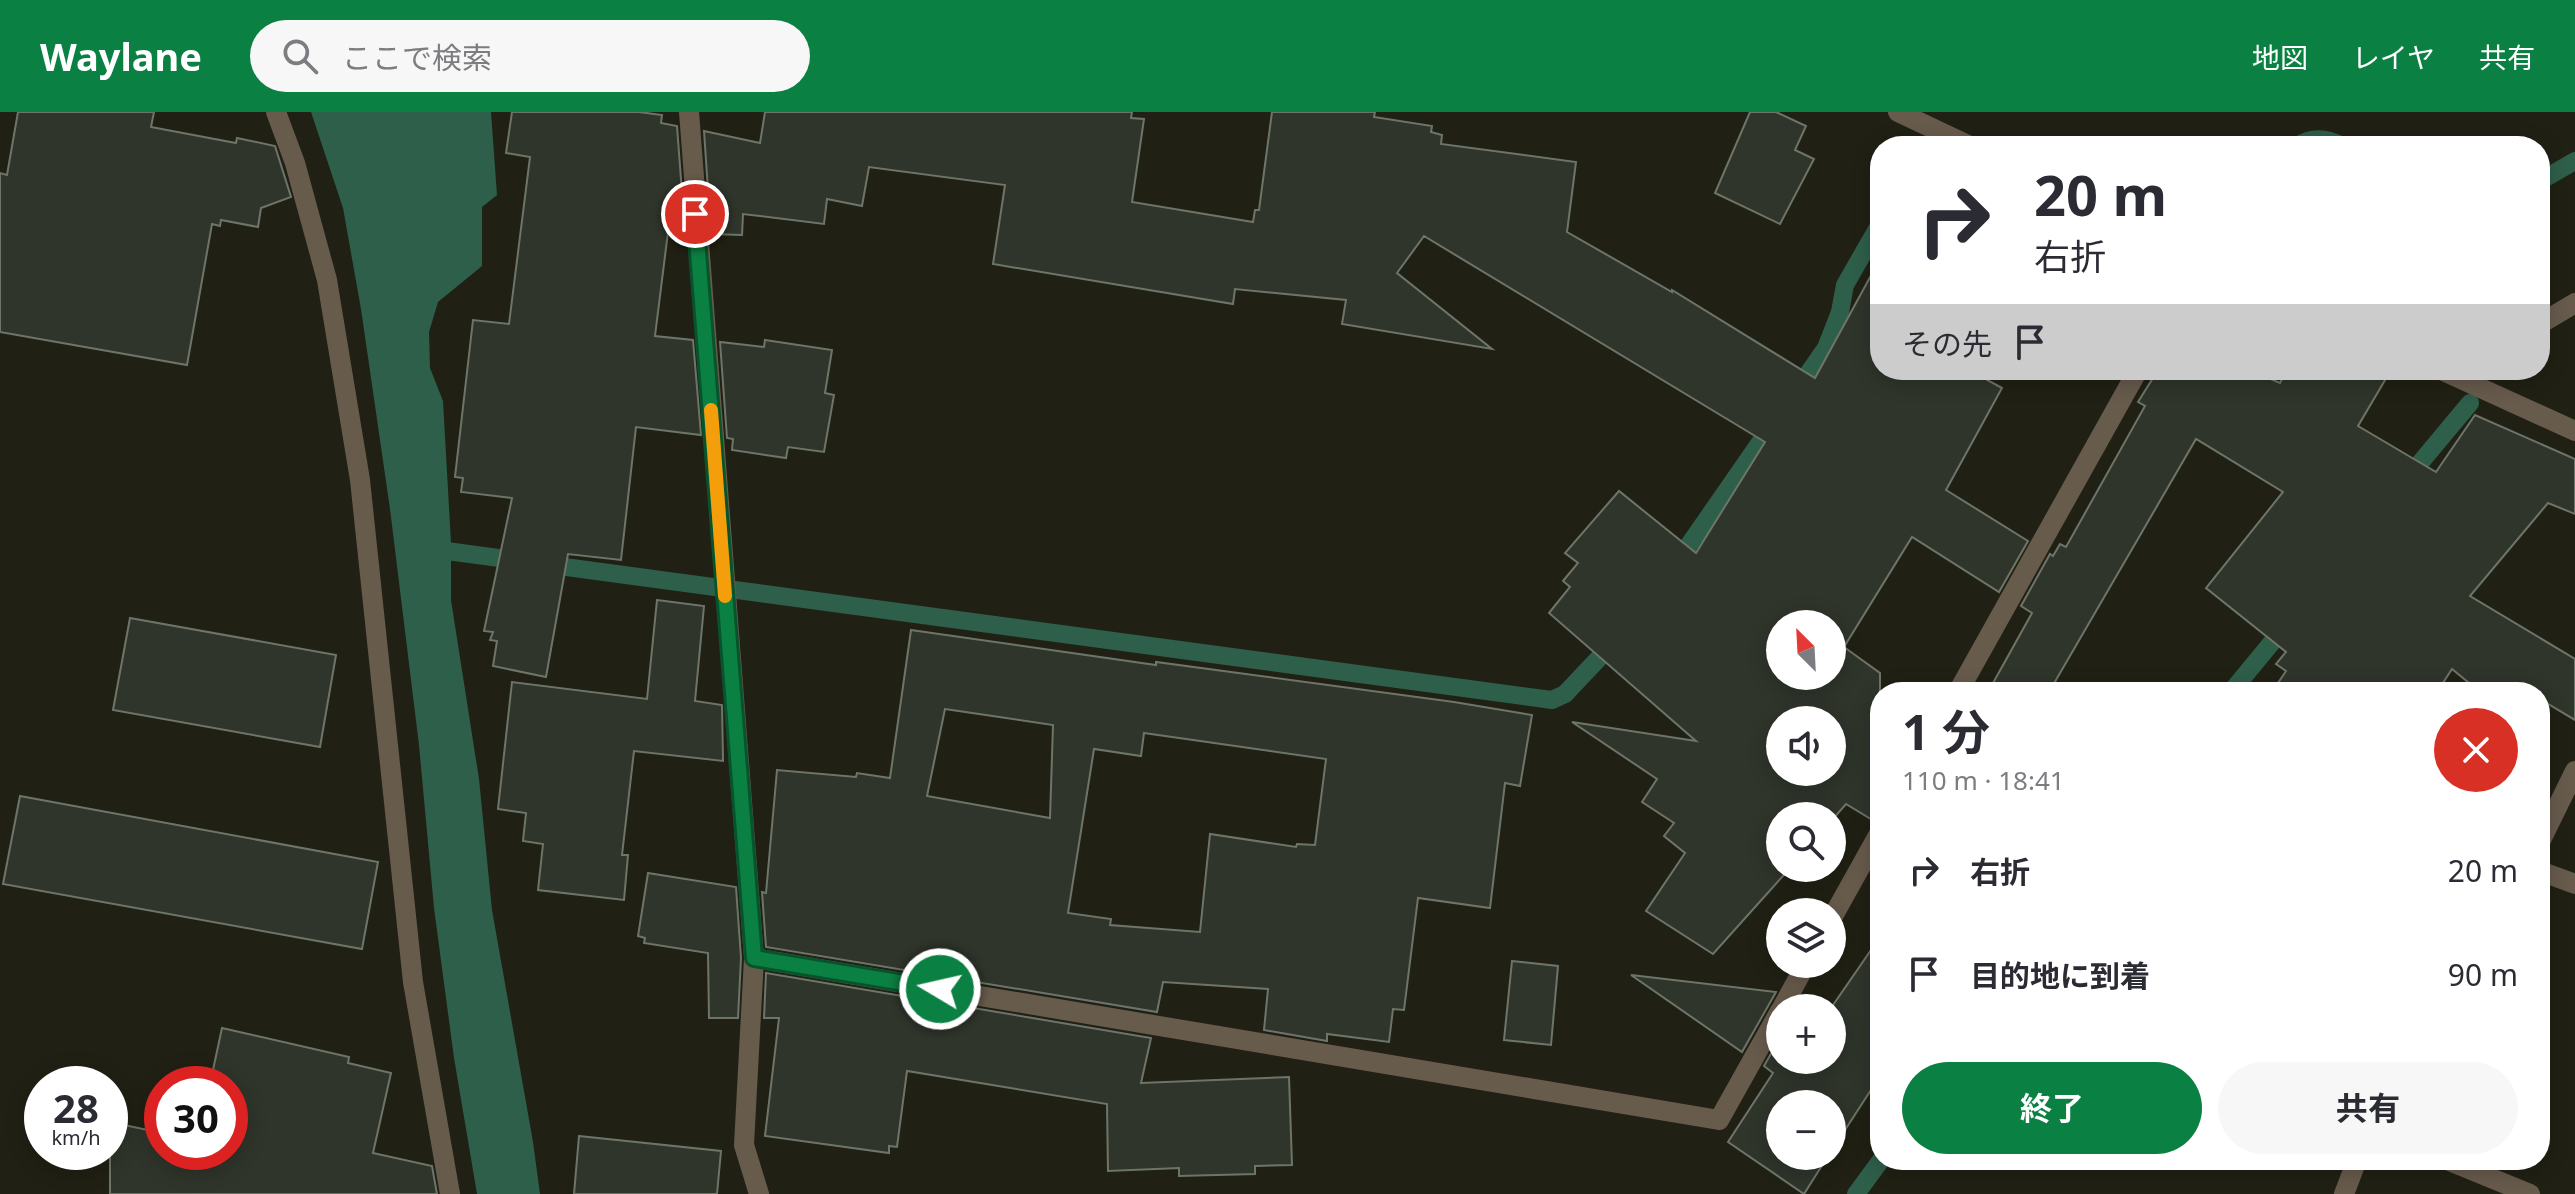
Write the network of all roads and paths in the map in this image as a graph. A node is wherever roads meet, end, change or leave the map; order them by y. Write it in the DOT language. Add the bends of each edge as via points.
graph roads {
  1 [pos="276,112"];
  2 [pos="689,112"];
  3 [pos="1898,112"];
  4 [pos="1923,118"];
  5 [pos="1953,136"];
  6 [pos="2575,303"];
  7 [pos="2550,318"];
  8 [pos="2132,380"];
  9 [pos="2481,380"];
  10 [pos="2575,431"];
  11 [pos="1964,682"];
  12 [pos="2575,771"];
  13 [pos="2550,822"];
  14 [pos="1870,850"];
  15 [pos="2550,875"];
  16 [pos="2575,884"];
  17 [pos="1843,898"];
  18 [pos="754,958"];
  19 [pos="1766,1037"];
  20 [pos="2353,1170"];
  21 [pos="2471,1170"];
  22 [pos="450,1194"];
  23 [pos="759,1194"];
  24 [pos="2344,1194"];
  25 [pos="2530,1194"];
  1 -- 22 [label="street" via="327,280 360,480 413,982"];
  2 -- 18 [label="street"];
  3 -- 4 [label="street"];
  4 -- 5 [label="street"];
  6 -- 7 [label="street"];
  8 -- 11 [label="street"];
  9 -- 10 [label="street"];
  12 -- 13 [label="street"];
  14 -- 17 [label="street"];
  15 -- 16 [label="street"];
  18 -- 19 [label="street" via="1719,1120"];
  18 -- 23 [label="street" via="744,1145"];
  20 -- 24 [label="street"];
  21 -- 25 [label="street"];
}
